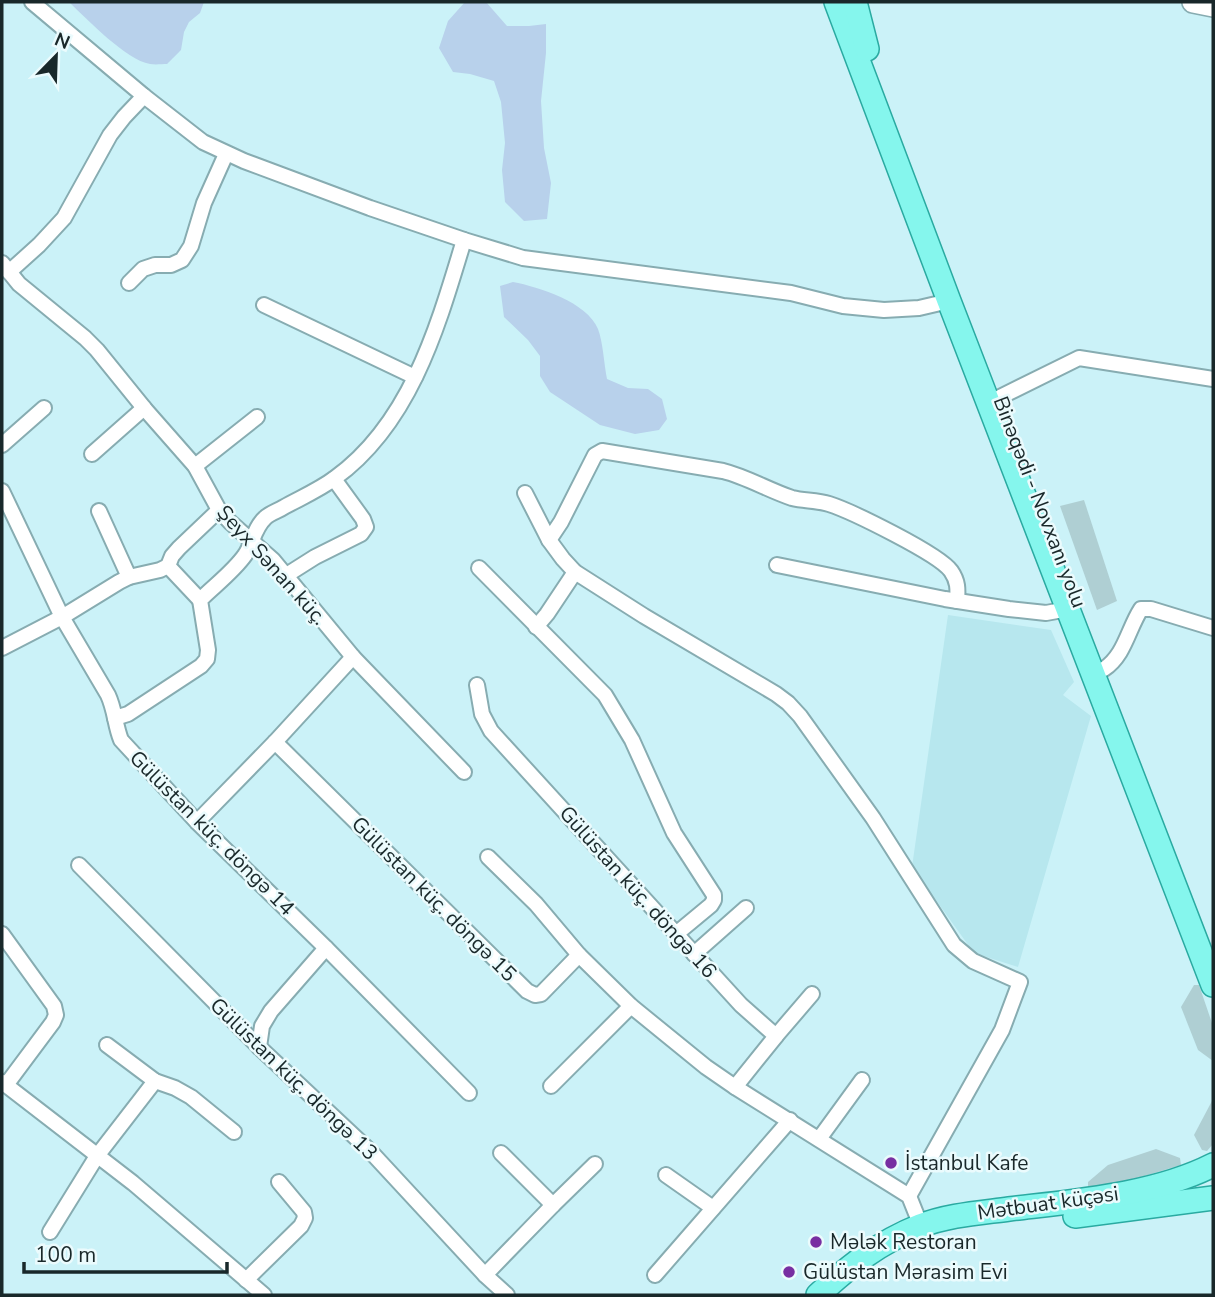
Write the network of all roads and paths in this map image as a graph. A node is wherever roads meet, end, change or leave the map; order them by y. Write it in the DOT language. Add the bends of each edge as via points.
graph roads {
  1 [pos="32,2"];
  2 [pos="836,2"];
  3 [pos="849,2"];
  4 [pos="855,2"];
  5 [pos="1193,2"];
  6 [pos="1213,6"];
  7 [pos="868,52"];
  8 [pos="144,96"];
  9 [pos="226,154"];
  10 [pos="464,240"];
  11 [pos="5,267"];
  12 [pos="129,283"];
  13 [pos="949,301"];
  14 [pos="264,305"];
  15 [pos="415,377"];
  16 [pos="1213,379"];
  17 [pos="1000,397"];
  18 [pos="44,408"];
  19 [pos="144,408"];
  20 [pos="257,417"];
  21 [pos="2,445"];
  22 [pos="92,454"];
  23 [pos="195,466"];
  24 [pos="334,479"];
  25 [pos="2,491"];
  26 [pos="525,493"];
  27 [pos="219,510"];
  28 [pos="99,511"];
  29 [pos="549,540"];
  30 [pos="253,543"];
  31 [pos="778,565"];
  32 [pos="169,566"];
  33 [pos="479,568"];
  34 [pos="575,572"];
  35 [pos="285,576"];
  36 [pos="130,577"];
  37 [pos="200,600"];
  38 [pos="957,601"];
  39 [pos="1068,609"];
  40 [pos="62,617"];
  41 [pos="536,627"];
  42 [pos="1213,628"];
  43 [pos="2,648"];
  44 [pos="354,657"];
  45 [pos="1104,669"];
  46 [pos="478,685"];
  47 [pos="115,718"];
  48 [pos="275,742"];
  49 [pos="464,772"];
  50 [pos="197,822"];
  51 [pos="488,857"];
  52 [pos="79,865"];
  53 [pos="746,908"];
  54 [pos="2,934"];
  55 [pos="676,934"];
  56 [pos="326,948"];
  57 [pos="1213,950"];
  58 [pos="579,954"];
  59 [pos="694,954"];
  60 [pos="1213,985"];
  61 [pos="812,994"];
  62 [pos="631,1006"];
  63 [pos="776,1036"];
  64 [pos="107,1045"];
  65 [pos="259,1046"];
  66 [pos="862,1080"];
  67 [pos="155,1081"];
  68 [pos="4,1083"];
  69 [pos="551,1086"];
  70 [pos="734,1087"];
  71 [pos="469,1093"];
  72 [pos="790,1120"];
  73 [pos="234,1132"];
  74 [pos="819,1139"];
  75 [pos="501,1153"];
  76 [pos="97,1156"];
  77 [pos="595,1164"];
  78 [pos="1213,1166"];
  79 [pos="666,1175"];
  80 [pos="279,1182"];
  81 [pos="909,1196"];
  82 [pos="1213,1198"];
  83 [pos="553,1205"];
  84 [pos="713,1208"];
  85 [pos="921,1226"];
  86 [pos="50,1232"];
  87 [pos="485,1275"];
  88 [pos="654,1275"];
  89 [pos="246,1280"];
  90 [pos="264,1295"];
  91 [pos="507,1295"];
  92 [pos="818,1295"];
  93 [pos="839,1295"];
  1 -- 8 [label="street"];
  2 -- 13 [label="main road"];
  3 -- 7 [label="main road"];
  4 -- 7 [label="main road"];
  5 -- 6 [label="street"];
  7 -- 17 [label="main road, Binəqədi - Novxanı yolu"];
  8 -- 9 [label="street" via="188,132"];
  8 -- 11 [label="street" via="110,135 64,218 39,245"];
  9 -- 10 [label="street"];
  9 -- 12 [label="street" via="182,260 143,269"];
  10 -- 13 [label="street" via="523,258 791,293 843,306 884,310"];
  10 -- 15 [label="street" via="442,314"];
  11 -- 19 [label="street, Şeyx Sənan küç." via="91,344"];
  13 -- 39 [label="main road"];
  14 -- 15 [label="street"];
  15 -- 24 [label="street" via="383,433"];
  16 -- 17 [label="street" via="1079,358"];
  17 -- 45 [label="main road, Binəqədi - Novxanı yolu"];
  18 -- 21 [label="street"];
  19 -- 22 [label="street"];
  19 -- 23 [label="street, Şeyx Sənan küç."];
  20 -- 23 [label="street"];
  23 -- 27 [label="street, Şeyx Sənan küç."];
  24 -- 30 [label="street" via="266,517 256,529"];
  24 -- 35 [label="street" via="366,527"];
  25 -- 40 [label="street, Gülüstan küç. döngə 14"];
  26 -- 29 [label="street"];
  27 -- 30 [label="street, Şeyx Sənan küç."];
  27 -- 32 [label="street" via="178,548"];
  28 -- 36 [label="street"];
  29 -- 34 [label="street"];
  29 -- 38 [label="street" via="595,455 602,451 739,475 794,498 847,511 932,554 950,569 958,584"];
  30 -- 35 [label="street, Şeyx Sənan küç."];
  30 -- 37 [label="street"];
  31 -- 38 [label="street"];
  32 -- 36 [label="street"];
  32 -- 37 [label="street"];
  33 -- 41 [label="street"];
  34 -- 41 [label="street"];
  34 -- 81 [label="street" via="788,703 873,818 954,945 973,961 1020,982 1002,1030"];
  35 -- 44 [label="street, Şeyx Sənan küç."];
  36 -- 40 [label="street"];
  37 -- 47 [label="street" via="207,659 128,714"];
  38 -- 39 [label="street" via="1027,612"];
  39 -- 60 [label="main road"];
  40 -- 43 [label="street"];
  40 -- 47 [label="street, Gülüstan küç. döngə 14" via="108,695"];
  41 -- 55 [label="street" via="605,695 632,740 674,833 713,894 711,905"];
  42 -- 45 [label="street" via="1141,609 1119,654"];
  44 -- 48 [label="street"];
  44 -- 49 [label="street, Şeyx Sənan küç."];
  45 -- 57 [label="main road, Binəqədi - Novxanı yolu"];
  46 -- 55 [label="street, Gülüstan küç. döngə 16" via="482,715 491,731"];
  47 -- 50 [label="street, Gülüstan küç. döngə 14" via="121,740"];
  48 -- 50 [label="street"];
  48 -- 58 [label="street, Gülüstan küç. döngə 15" via="527,991 541,993"];
  50 -- 56 [label="street, Gülüstan küç. döngə 14"];
  51 -- 58 [label="street"];
  52 -- 65 [label="street, Gülüstan küç. döngə 13"];
  53 -- 59 [label="street"];
  54 -- 68 [label="street" via="56,1015"];
  55 -- 59 [label="street, Gülüstan küç. döngə 16"];
  56 -- 65 [label="street" via="271,1011 262,1026"];
  56 -- 71 [label="street, Gülüstan küç. döngə 14"];
  58 -- 62 [label="street"];
  59 -- 63 [label="street, Gülüstan küç. döngə 16"];
  61 -- 63 [label="street"];
  62 -- 69 [label="street"];
  62 -- 70 [label="street"];
  63 -- 70 [label="street"];
  64 -- 67 [label="street"];
  65 -- 87 [label="street, Gülüstan küç. döngə 13" via="371,1152"];
  66 -- 74 [label="street"];
  67 -- 73 [label="street" via="191,1097"];
  67 -- 76 [label="street"];
  68 -- 76 [label="street"];
  70 -- 72 [label="street"];
  72 -- 74 [label="street"];
  72 -- 84 [label="street"];
  74 -- 81 [label="street"];
  75 -- 83 [label="street"];
  76 -- 86 [label="street"];
  76 -- 89 [label="street"];
  77 -- 83 [label="street"];
  78 -- 85 [label="main road, Mətbuat küçəsi" via="1143,1189 970,1214"];
  79 -- 84 [label="street"];
  80 -- 89 [label="street" via="304,1218"];
  81 -- 85 [label="street"];
  82 -- 93 [label="main road, Mətbuat küçəsi" via="949,1233 885,1259"];
  83 -- 87 [label="street"];
  84 -- 88 [label="street"];
  85 -- 92 [label="main road, Mətbuat küçəsi" via="877,1247"];
  87 -- 91 [label="street, Gülüstan küç. döngə 13"];
  89 -- 90 [label="street"];
}
